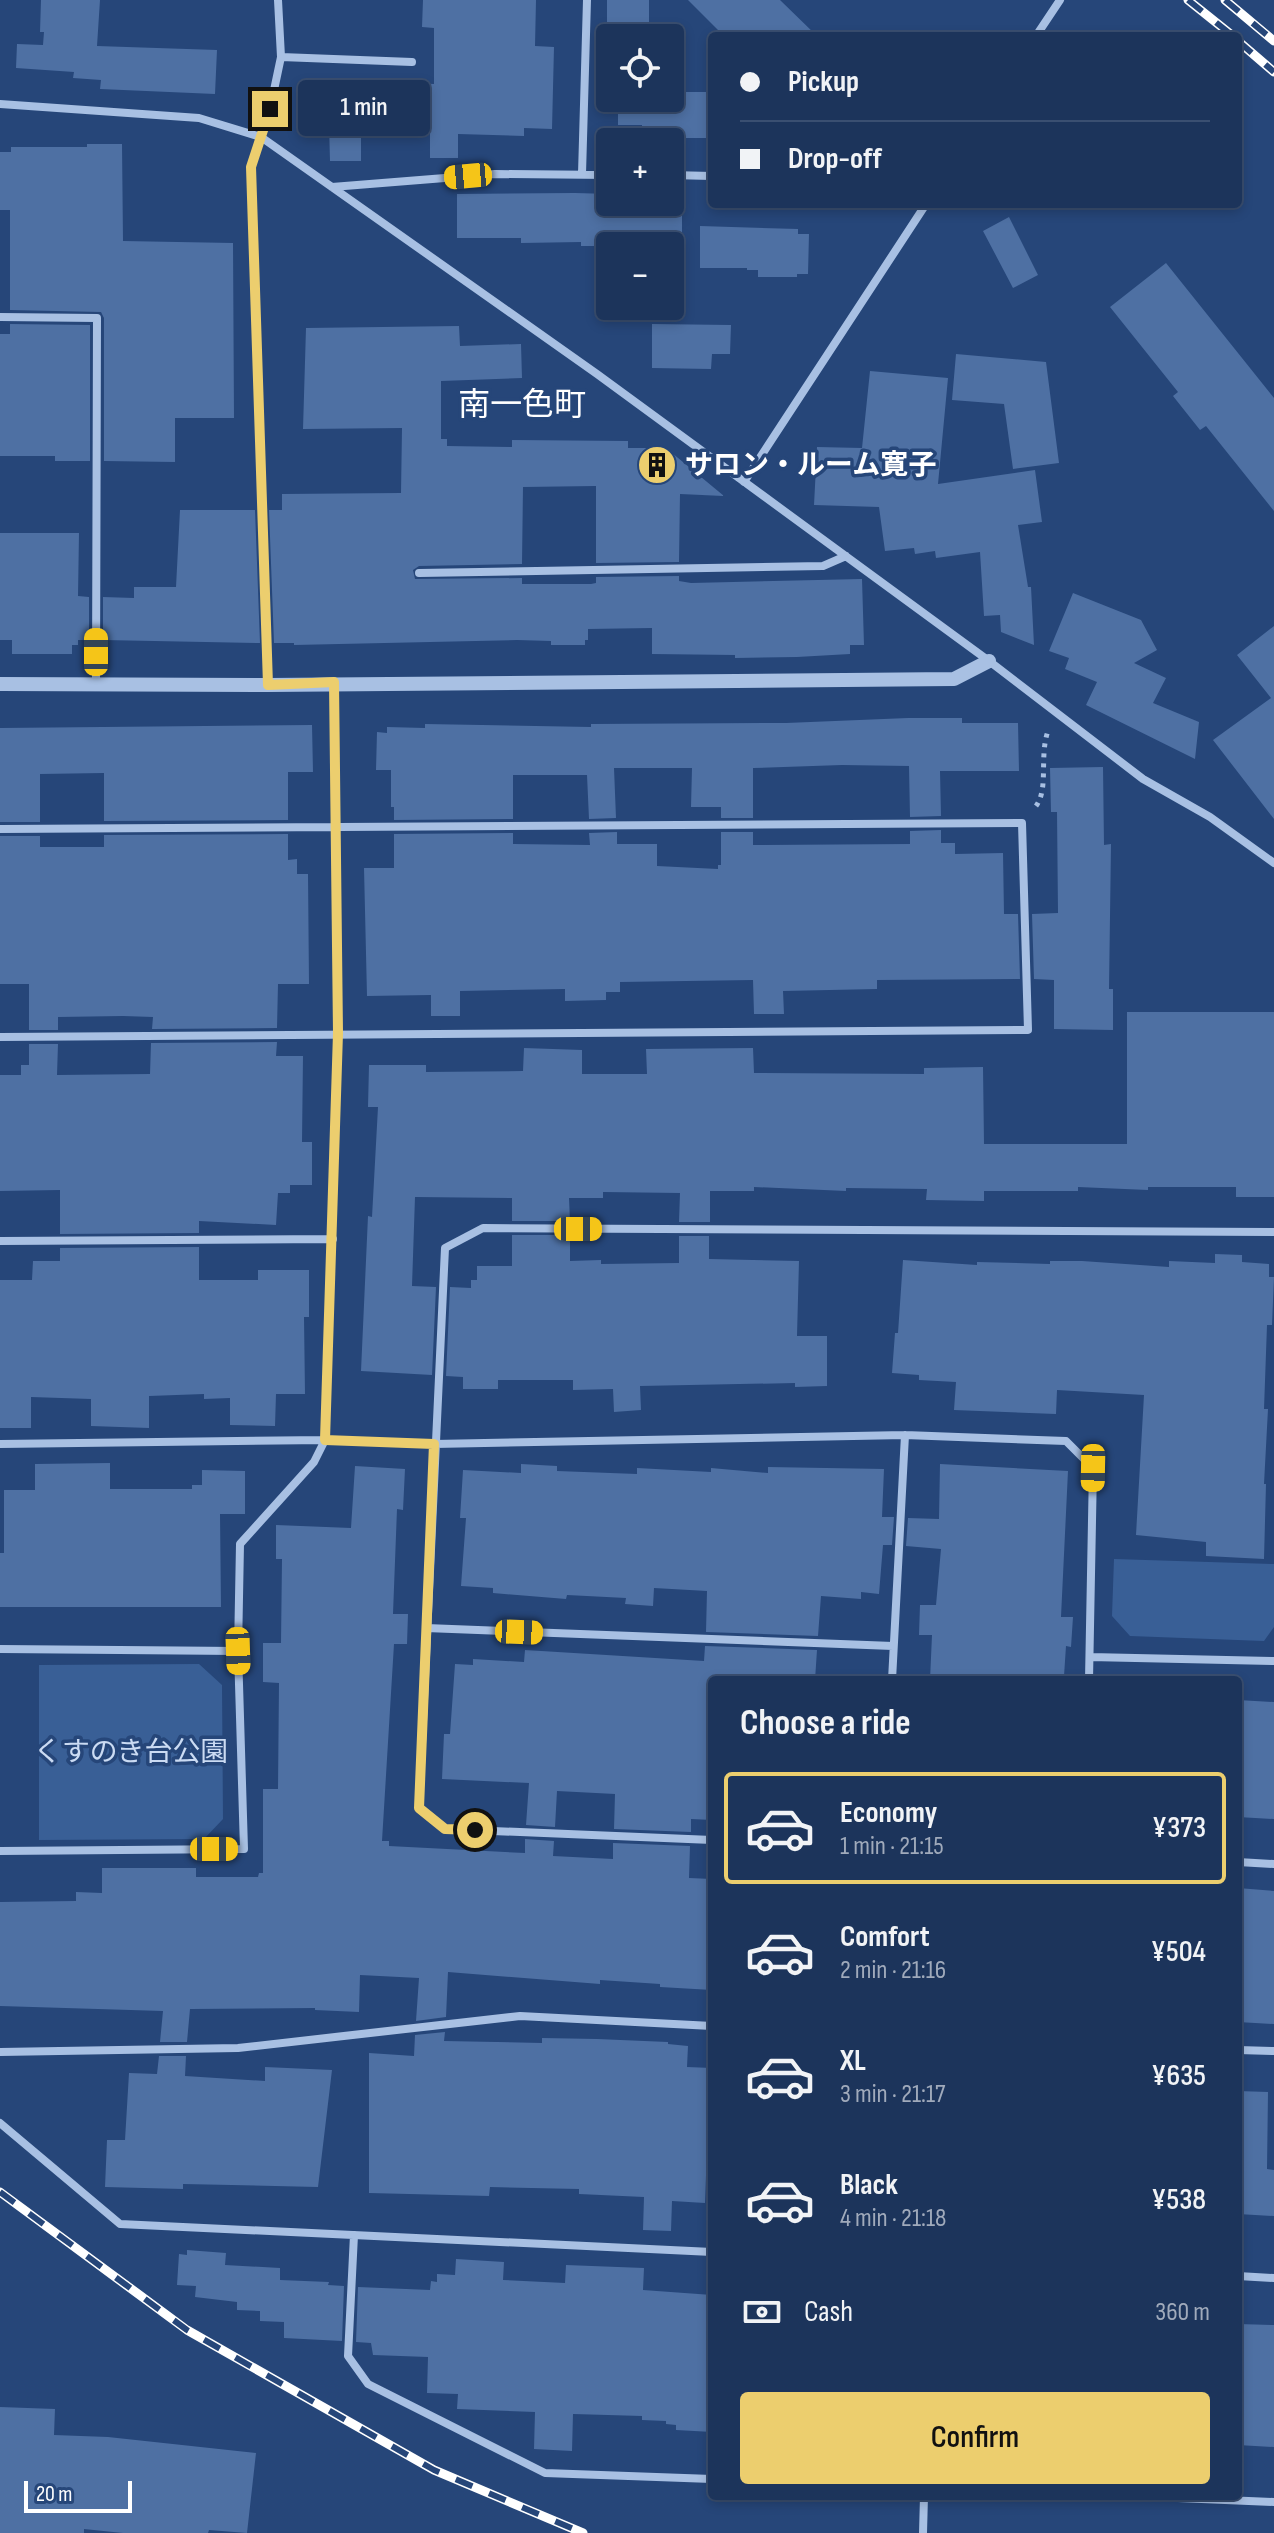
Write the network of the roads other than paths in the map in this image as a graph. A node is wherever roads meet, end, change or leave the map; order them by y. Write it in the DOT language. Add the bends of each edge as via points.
graph roads {
  1 [pos="278,0"];
  2 [pos="587,0"];
  3 [pos="1060,0"];
  4 [pos="1039,32"];
  5 [pos="281,57"];
  6 [pos="412,62"];
  7 [pos="0,104"];
  8 [pos="261,137"];
  9 [pos="582,174"];
  10 [pos="596,174"];
  11 [pos="684,175"];
  12 [pos="708,176"];
  13 [pos="332,188"];
  14 [pos="923,208"];
  15 [pos="0,317"];
  16 [pos="744,482"];
  17 [pos="846,556"];
  18 [pos="419,573"];
  19 [pos="989,661"];
  20 [pos="334,682"];
  21 [pos="96,683"];
  22 [pos="0,684"];
  23 [pos="268,685"];
  24 [pos="334,826"];
  25 [pos="0,829"];
  26 [pos="1274,863"];
  27 [pos="338,1033"];
  28 [pos="0,1037"];
  29 [pos="1274,1232"];
  30 [pos="333,1239"];
  31 [pos="0,1241"];
  32 [pos="905,1435"];
  33 [pos="325,1440"];
  34 [pos="0,1444"];
  35 [pos="434,1444"];
  36 [pos="426,1628"];
  37 [pos="893,1646"];
  38 [pos="0,1649"];
  39 [pos="238,1651"];
  40 [pos="1090,1657"];
  41 [pos="1274,1661"];
  42 [pos="892,1676"];
  43 [pos="1089,1676"];
  44 [pos="708,1840"];
  45 [pos="0,1851"];
  46 [pos="1242,1862"];
  47 [pos="1274,1864"];
  48 [pos="708,2026"];
  49 [pos="1242,2050"];
  50 [pos="1274,2051"];
  51 [pos="0,2052"];
  52 [pos="0,2123"];
  53 [pos="354,2235"];
  54 [pos="708,2252"];
  55 [pos="1242,2276"];
  56 [pos="1274,2278"];
  57 [pos="708,2479"];
  58 [pos="924,2500"];
  59 [pos="1226,2500"];
  60 [pos="1274,2502"];
  61 [pos="923,2533"];
  1 -- 5 [label="street"];
  2 -- 9 [label="street"];
  3 -- 4 [label="street"];
  5 -- 6 [label="street"];
  5 -- 8 [label="street"];
  7 -- 8 [label="street" via="199,118"];
  8 -- 13 [label="street"];
  8 -- 23 [label="street" via="251,167"];
  9 -- 10 [label="street"];
  9 -- 13 [label="street" via="495,174"];
  11 -- 12 [label="street"];
  13 -- 16 [label="street"];
  14 -- 16 [label="street"];
  15 -- 21 [label="street" via="97,318"];
  16 -- 17 [label="street"];
  17 -- 18 [label="street" via="823,566"];
  17 -- 19 [label="street"];
  19 -- 20 [label="street" via="954,679"];
  19 -- 26 [label="street" via="1143,779 1210,817"];
  20 -- 23 [label="street"];
  20 -- 24 [label="street"];
  21 -- 22 [label="street"];
  21 -- 23 [label="street"];
  24 -- 25 [label="street"];
  24 -- 27 [label="street"];
  24 -- 27 [label="street" via="1022,823 1028,1030"];
  27 -- 28 [label="street"];
  27 -- 30 [label="street"];
  29 -- 35 [label="street" via="483,1228 445,1248"];
  30 -- 31 [label="street"];
  30 -- 33 [label="street"];
  32 -- 35 [label="street"];
  32 -- 37 [label="street"];
  32 -- 40 [label="street" via="1066,1441 1093,1468"];
  33 -- 34 [label="street"];
  33 -- 35 [label="street"];
  33 -- 39 [label="street" via="314,1462 240,1544"];
  35 -- 36 [label="street"];
  36 -- 37 [label="street"];
  36 -- 44 [label="street" via="419,1808 445,1829"];
  37 -- 42 [label="street"];
  38 -- 39 [label="street"];
  39 -- 45 [label="street" via="244,1849"];
  40 -- 41 [label="street"];
  40 -- 43 [label="street"];
  46 -- 47 [label="street"];
  48 -- 51 [label="street" via="520,2016 238,2048"];
  49 -- 50 [label="street"];
  52 -- 53 [label="street" via="120,2224"];
  53 -- 54 [label="street"];
  53 -- 57 [label="street" via="348,2356 368,2384 545,2473"];
  55 -- 56 [label="street"];
  58 -- 61 [label="street"];
  59 -- 60 [label="street"];
}
